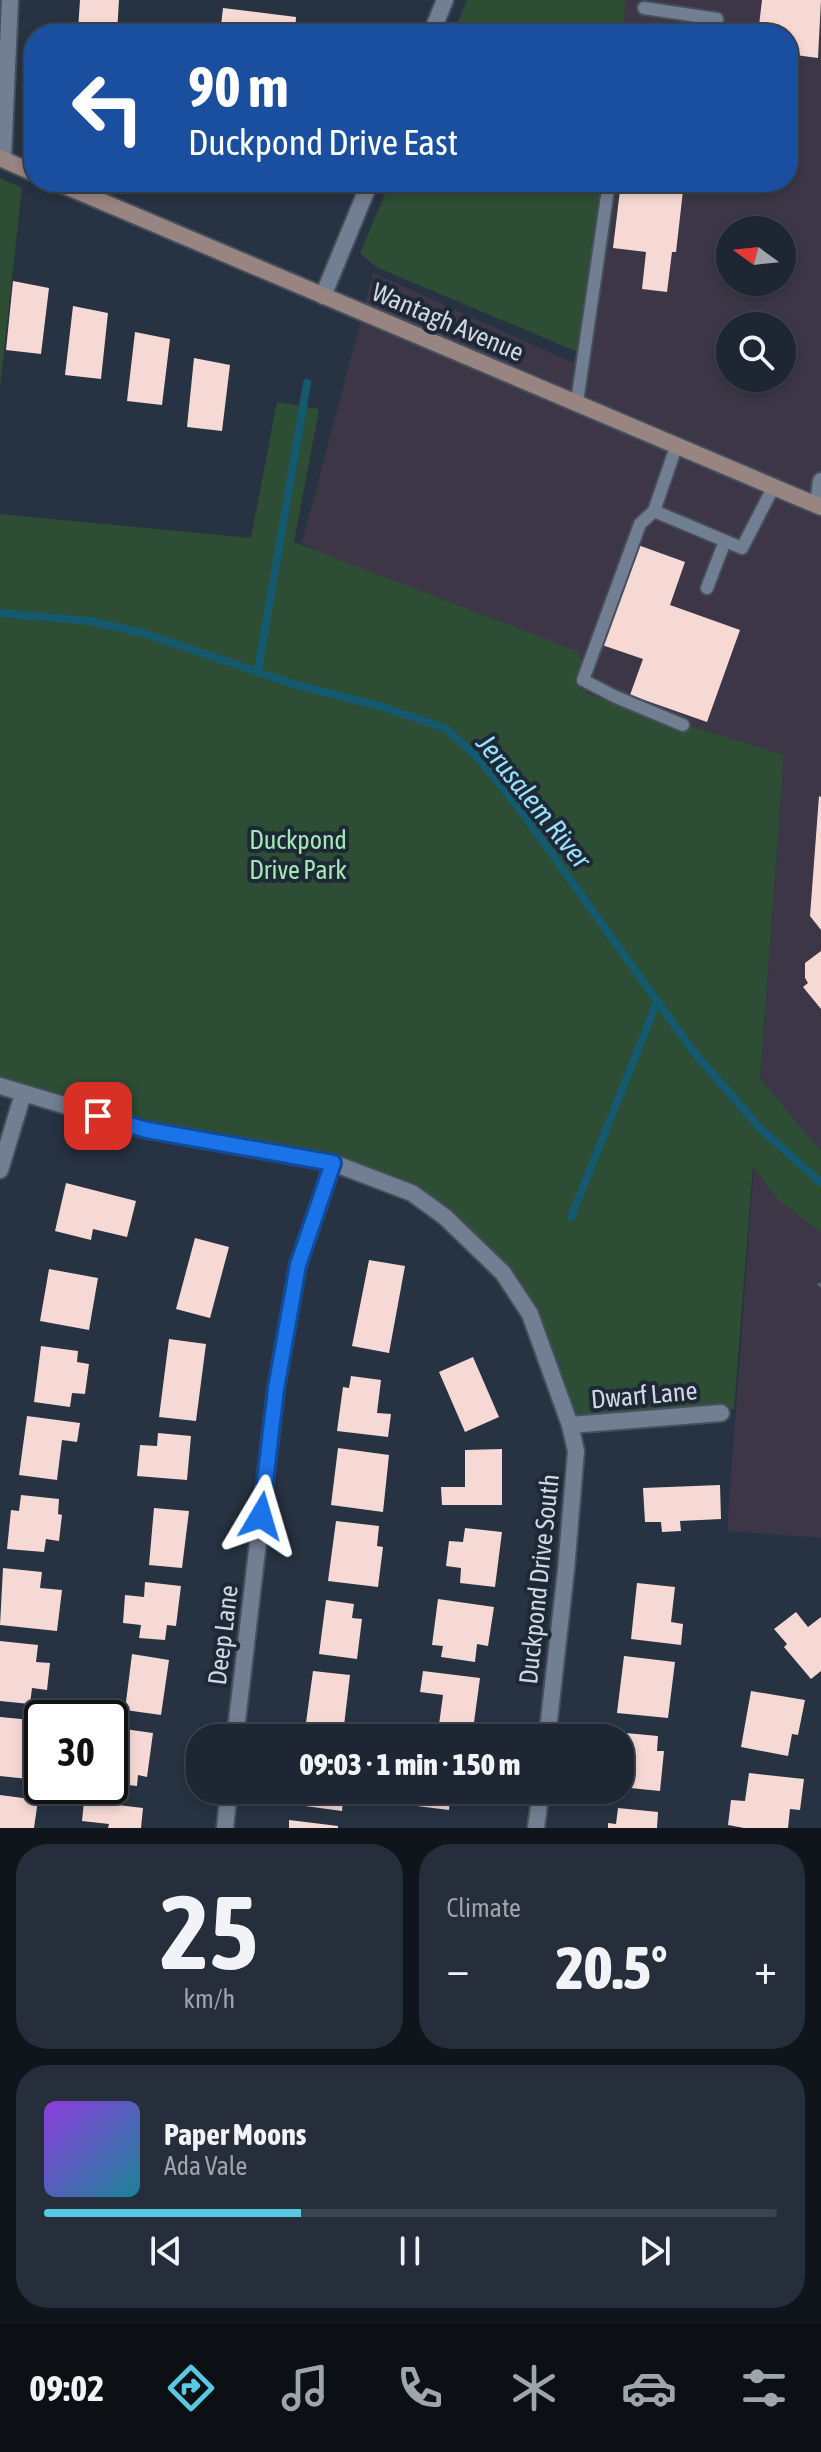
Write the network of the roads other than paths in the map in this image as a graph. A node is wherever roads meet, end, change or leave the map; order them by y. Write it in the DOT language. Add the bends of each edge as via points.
graph roads {
  1 [pos="10,0"];
  2 [pos="445,0"];
  3 [pos="644,8"];
  4 [pos="435,24"];
  5 [pos="716,24"];
  6 [pos="1,159"];
  7 [pos="24,169"];
  8 [pos="79,192"];
  9 [pos="366,192"];
  10 [pos="608,192"];
  11 [pos="323,296"];
  12 [pos="577,402"];
  13 [pos="677,444"];
  14 [pos="821,481"];
  15 [pos="774,486"];
  16 [pos="820,506"];
  17 [pos="654,511"];
  18 [pos="725,541"];
  19 [pos="707,588"];
  20 [pos="683,725"];
  21 [pos="0,1086"];
  22 [pos="23,1094"];
  23 [pos="333,1163"];
  24 [pos="0,1170"];
  25 [pos="721,1413"];
  26 [pos="570,1425"];
  27 [pos="237,1724"];
  28 [pos="549,1724"];
  29 [pos="228,1804"];
  30 [pos="539,1804"];
  31 [pos="225,1828"];
  32 [pos="536,1828"];
  1 -- 6 [label="street"];
  2 -- 4 [label="street"];
  3 -- 5 [label="lane" via="717,19"];
  6 -- 7 [label="main road"];
  8 -- 11 [label="main road, Wantagh Avenue"];
  9 -- 11 [label="street"];
  10 -- 12 [label="lane"];
  11 -- 12 [label="main road, Wantagh Avenue"];
  12 -- 13 [label="main road, Wantagh Avenue"];
  13 -- 15 [label="main road, Wantagh Avenue"];
  13 -- 17 [label="lane"];
  14 -- 16 [label="street"];
  15 -- 16 [label="main road, Wantagh Avenue"];
  15 -- 18 [label="lane" via="742,548"];
  17 -- 18 [label="lane"];
  17 -- 20 [label="lane" via="640,524 583,680"];
  18 -- 19 [label="lane"];
  21 -- 22 [label="street, Duckpond Drive South"];
  22 -- 23 [label="street, Duckpond Drive South" via="147,1130"];
  22 -- 24 [label="street"];
  23 -- 26 [label="street, Duckpond Drive South" via="412,1193 503,1273 530,1314"];
  23 -- 27 [label="street, Deep Lane" via="298,1265 279,1373"];
  25 -- 26 [label="street, Dwarf Lane"];
  26 -- 28 [label="street, Duckpond Drive South" via="576,1451"];
  29 -- 31 [label="street"];
  30 -- 32 [label="street"];
}
